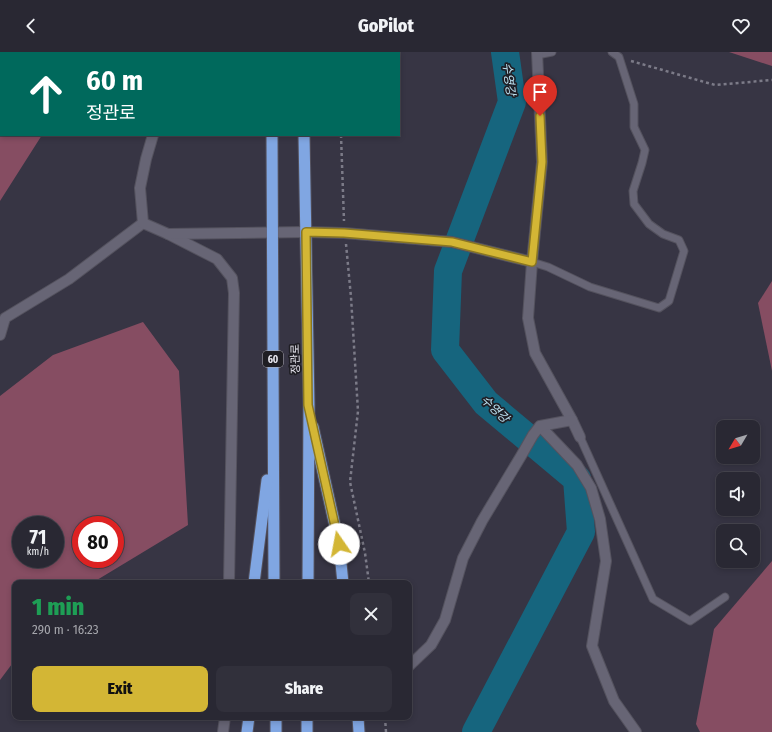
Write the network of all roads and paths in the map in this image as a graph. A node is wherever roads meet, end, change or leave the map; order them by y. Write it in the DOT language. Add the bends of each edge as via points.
graph roads {
  1 [pos="552,52"];
  2 [pos="612,52"];
  3 [pos="537,53"];
  4 [pos="619,57"];
  5 [pos="772,80"];
  6 [pos="153,136"];
  7 [pos="272,136"];
  8 [pos="304,136"];
  9 [pos="341,136"];
  10 [pos="144,223"];
  11 [pos="273,232"];
  12 [pos="306,232"];
  13 [pos="344,233"];
  14 [pos="168,234"];
  15 [pos="532,262"];
  16 [pos="0,335"];
  17 [pos="308,405"];
  18 [pos="572,420"];
  19 [pos="540,426"];
  20 [pos="580,438"];
  21 [pos="273,442"];
  22 [pos="229,580"];
  23 [pos="254,580"];
  24 [pos="274,580"];
  25 [pos="308,580"];
  26 [pos="343,580"];
  27 [pos="369,580"];
  28 [pos="725,596"];
  29 [pos="412,663"];
  30 [pos="225,720"];
  31 [pos="249,720"];
  32 [pos="276,720"];
  33 [pos="307,720"];
  34 [pos="358,720"];
  35 [pos="385,720"];
  36 [pos="223,732"];
  37 [pos="247,732"];
  38 [pos="276,732"];
  39 [pos="307,732"];
  40 [pos="359,732"];
  41 [pos="386,732"];
  42 [pos="636,732"];
  1 -- 3 [label="lane"];
  2 -- 4 [label="lane"];
  3 -- 15 [label="street" via="542,162"];
  4 -- 5 [label="path" via="715,86"];
  4 -- 15 [label="lane" via="634,104 634,127 645,150 633,191 634,204 649,224 679,240 684,251 669,301 659,308 590,287"];
  6 -- 10 [label="street" via="140,188"];
  7 -- 11 [label="highway, 정관로 / 60"];
  8 -- 12 [label="highway, 정관로"];
  9 -- 13 [label="path"];
  10 -- 14 [label="street"];
  10 -- 16 [label="street" via="70,279 5,318"];
  11 -- 12 [label="street"];
  11 -- 14 [label="street"];
  11 -- 21 [label="highway, 정관로 / 60"];
  12 -- 13 [label="street"];
  12 -- 17 [label="highway, 정관로"];
  13 -- 15 [label="street" via="452,242"];
  13 -- 27 [label="path" via="351,296 358,411 350,482"];
  14 -- 22 [label="street" via="218,259 232,278 234,293"];
  15 -- 18 [label="street" via="528,318 535,352"];
  17 -- 25 [label="highway, 정관로"];
  17 -- 26 [label="highway" via="339,544"];
  18 -- 19 [label="street"];
  18 -- 20 [label="street"];
  19 -- 29 [label="street" via="482,521 463,558 445,620 431,645"];
  19 -- 42 [label="street" via="577,465 591,488 600,519 606,561 592,646 614,701"];
  20 -- 28 [label="lane" via="653,599 690,620"];
  21 -- 23 [label="highway"];
  21 -- 24 [label="highway, 정관로 / 60"];
  30 -- 36 [label="street"];
  31 -- 37 [label="highway"];
  32 -- 38 [label="highway"];
  33 -- 39 [label="highway"];
  34 -- 40 [label="highway"];
  35 -- 41 [label="path"];
}
